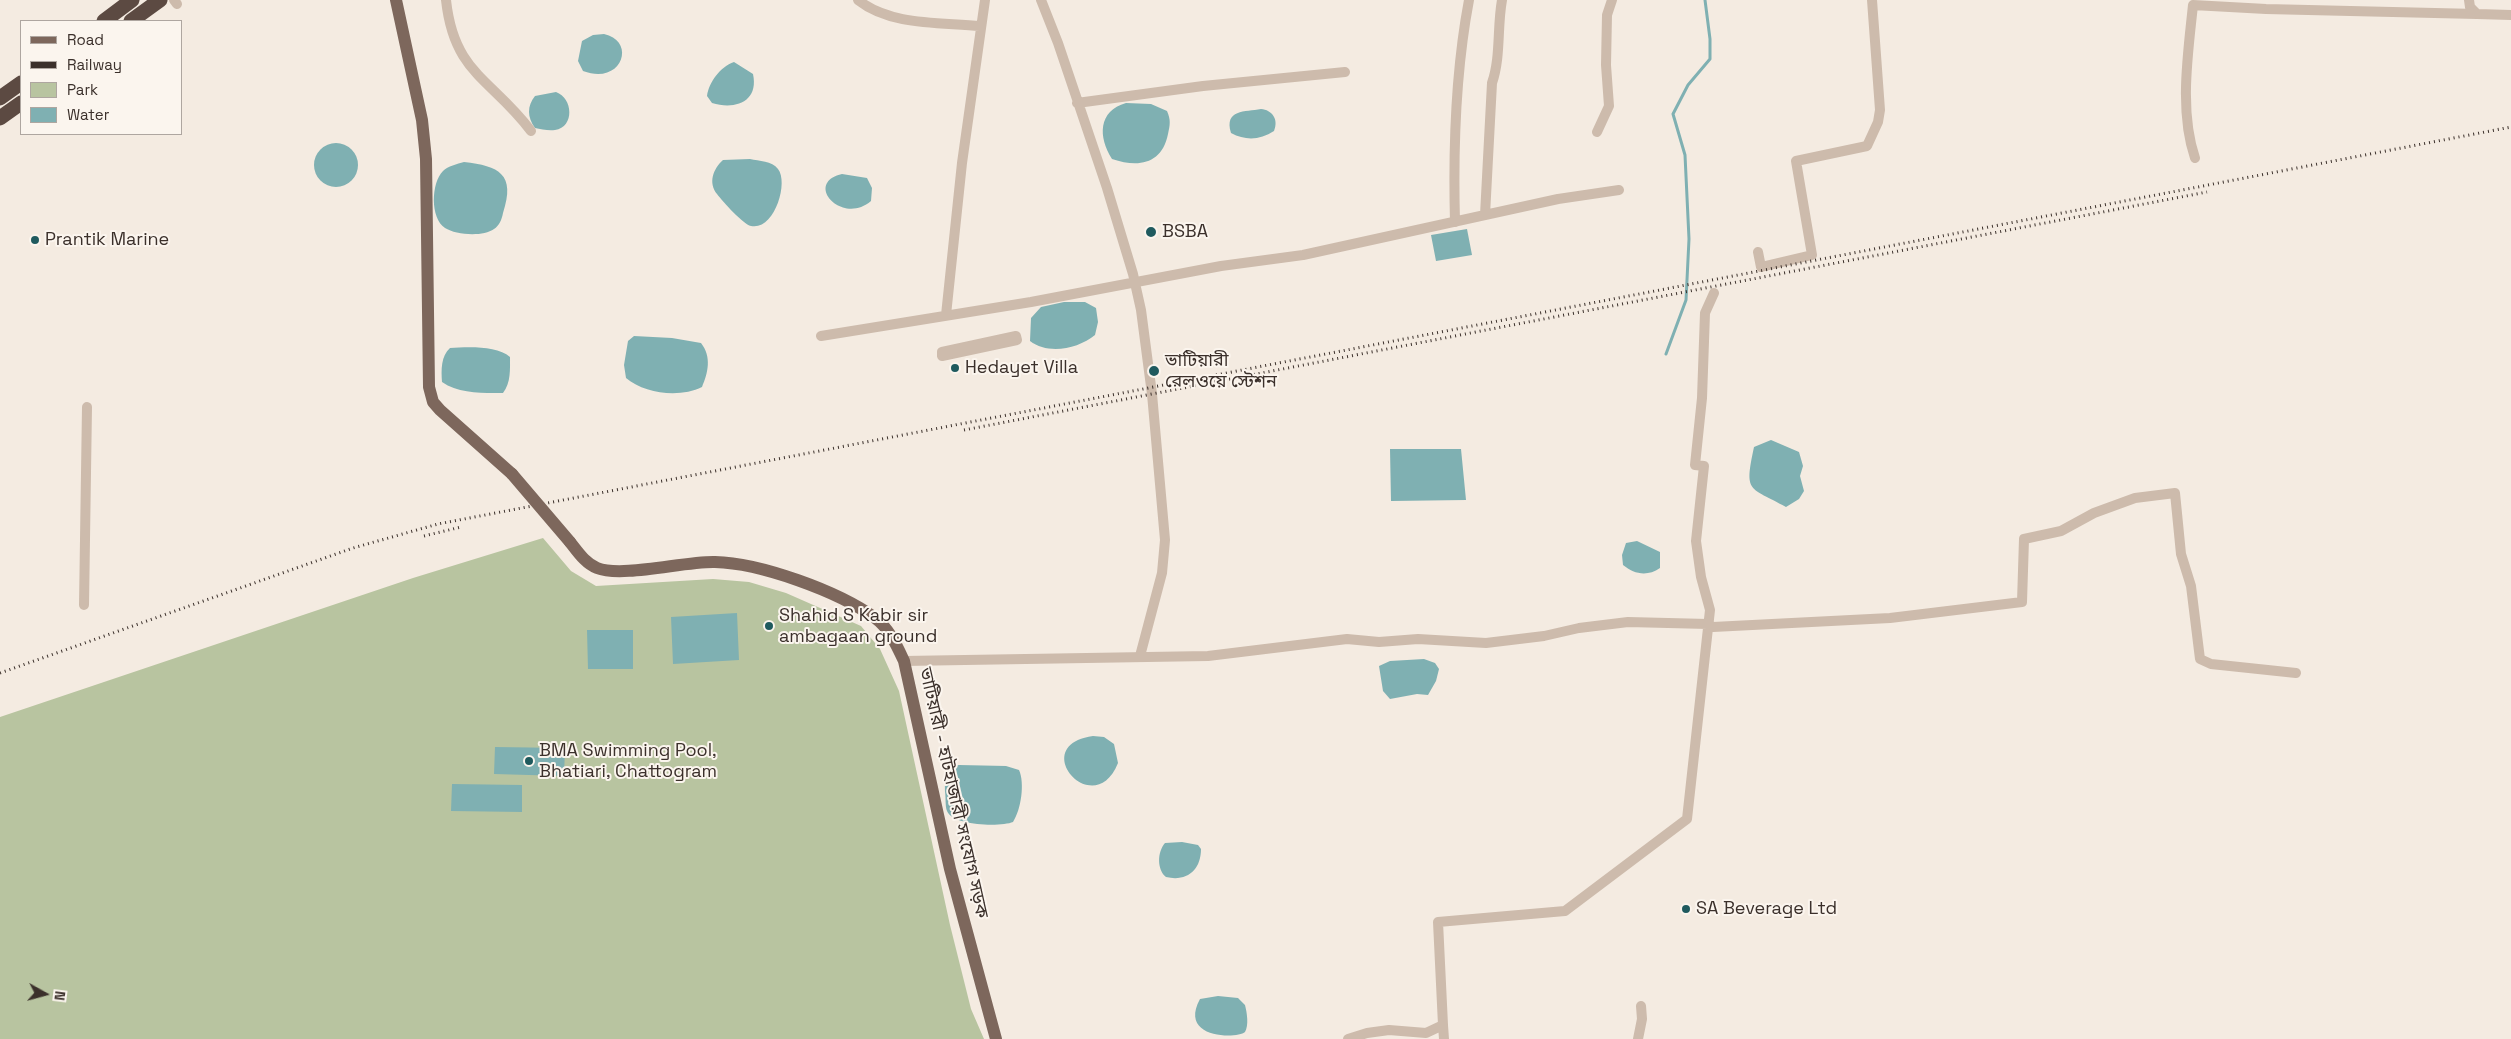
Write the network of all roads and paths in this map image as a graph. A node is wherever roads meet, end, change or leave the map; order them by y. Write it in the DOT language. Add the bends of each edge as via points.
graph roads {
  1 [pos="132,0"];
  2 [pos="160,0"];
  3 [pos="396,0"];
  4 [pos="446,0"];
  5 [pos="858,0"];
  6 [pos="985,0"];
  7 [pos="1041,0"];
  8 [pos="1469,0"];
  9 [pos="1502,0"];
  10 [pos="1612,0"];
  11 [pos="1872,0"];
  12 [pos="2469,0"];
  13 [pos="2476,14"];
  14 [pos="2511,15"];
  15 [pos="105,20"];
  16 [pos="132,20"];
  17 [pos="980,26"];
  18 [pos="1345,72"];
  19 [pos="20,84"];
  20 [pos="1,95"];
  21 [pos="1077,103"];
  22 [pos="20,104"];
  23 [pos="0,118"];
  24 [pos="531,131"];
  25 [pos="1597,132"];
  26 [pos="2195,158"];
  27 [pos="1618,190"];
  28 [pos="1485,215"];
  29 [pos="1455,222"];
  30 [pos="1758,252"];
  31 [pos="1135,283"];
  32 [pos="1714,293"];
  33 [pos="946,315"];
  34 [pos="821,336"];
  35 [pos="1017,340"];
  36 [pos="87,407"];
  37 [pos="84,605"];
  38 [pos="1708,624"];
  39 [pos="1140,656"];
  40 [pos="904,662"];
  41 [pos="2296,673"];
  42 [pos="1641,1006"];
  43 [pos="1443,1025"];
  44 [pos="1387,1035"];
  45 [pos="996,1039"];
  46 [pos="1348,1039"];
  47 [pos="1444,1039"];
  48 [pos="1638,1039"];
  1 -- 15 [label="highway"];
  2 -- 16 [label="highway"];
  3 -- 40 [label="main road, ভাটিয়ারী - হাটহাজারী সংযোগ সড়ক, bridge" via="420,112 426,159 429,387 433,402 512,474 582,557 598,568 630,571 714,562 754,566 792,578 876,618 894,639"];
  4 -- 24 [label="street" via="456,44 470,67 519,114"];
  5 -- 17 [label="street" via="889,16"];
  6 -- 17 [label="street"];
  7 -- 21 [label="street"];
  8 -- 29 [label="street" via="1456,106 1453,159"];
  9 -- 28 [label="street" via="1496,71 1492,83"];
  10 -- 25 [label="street" via="1607,15 1609,106"];
  11 -- 30 [label="street" via="1880,110 1873,136 1867,146 1796,161 1812,255 1760,267"];
  12 -- 13 [label="street"];
  13 -- 14 [label="street"];
  13 -- 26 [label="street" via="2266,10 2192,5 2188,119 2189,141"];
  17 -- 33 [label="street"];
  18 -- 21 [label="street"];
  19 -- 20 [label="highway"];
  21 -- 31 [label="street"];
  22 -- 23 [label="highway"];
  27 -- 28 [label="street"];
  28 -- 29 [label="street"];
  29 -- 31 [label="street" via="1303,255 1221,266"];
  31 -- 33 [label="street"];
  31 -- 39 [label="street" via="1152,394 1165,540 1162,573"];
  32 -- 38 [label="street" via="1705,313 1702,398 1695,465 1704,466 1696,541 1710,610"];
  33 -- 34 [label="street"];
  35 -- 35 [label="street" via="999,344 942,356 942,352 1016,336"];
  36 -- 37 [label="street"];
  38 -- 39 [label="street" via="1628,622 1486,643 1347,639 1245,653"];
  38 -- 41 [label="street" via="1890,618 2022,602 2024,539 2061,531 2094,513 2135,498 2175,493 2181,554 2191,586 2200,659 2211,664"];
  38 -- 43 [label="street" via="1687,819 1565,911 1438,922"];
  39 -- 40 [label="street"];
  40 -- 45 [label="main road, ভাটিয়ারী - হাটহাজারী সংযোগ সড়ক" via="950,868"];
  42 -- 48 [label="street"];
  43 -- 44 [label="street" via="1426,1033"];
  43 -- 47 [label="street"];
  44 -- 46 [label="street"];
}
